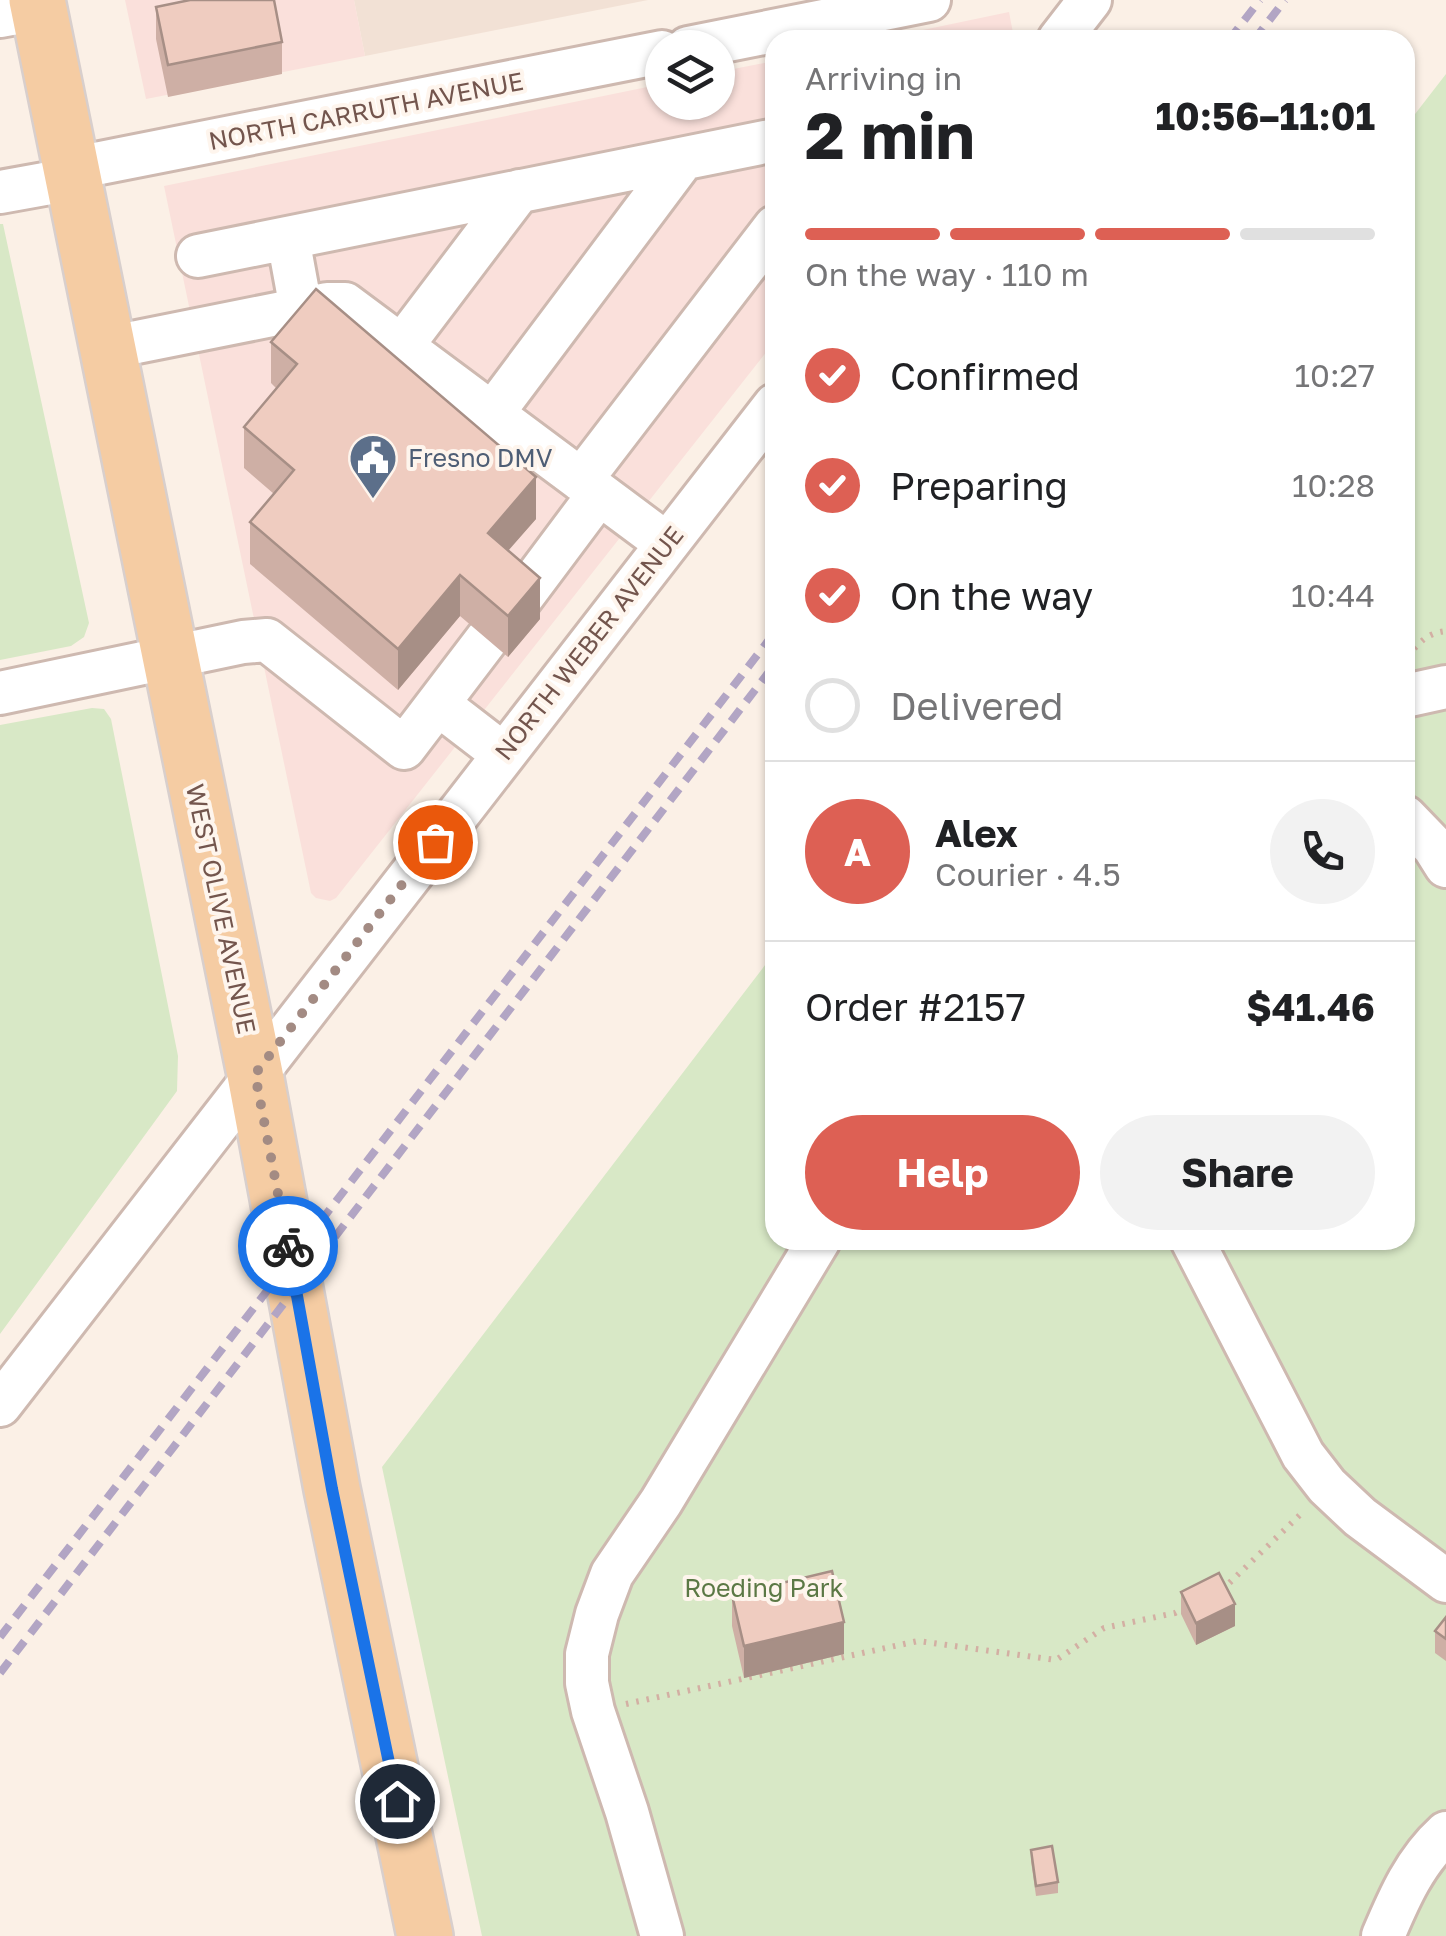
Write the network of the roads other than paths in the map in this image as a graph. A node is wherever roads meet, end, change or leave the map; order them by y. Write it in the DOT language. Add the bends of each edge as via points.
graph roads {
  1 [pos="928,0"];
  2 [pos="1084,2"];
  3 [pos="25,8"];
  4 [pos="778,30"];
  5 [pos="1065,30"];
  6 [pos="765,33"];
  7 [pos="735,39"];
  8 [pos="645,56"];
  9 [pos="765,142"];
  10 [pos="683,159"];
  11 [pos="71,174"];
  12 [pos="0,192"];
  13 [pos="519,192"];
  14 [pos="288,238"];
  15 [pos="765,242"];
  16 [pos="198,256"];
  17 [pos="302,309"];
  18 [pos="401,347"];
  19 [pos="107,348"];
  20 [pos="492,414"];
  21 [pos="765,418"];
  22 [pos="590,487"];
  23 [pos="666,544"];
  24 [pos="519,601"];
  25 [pos="486,639"];
  26 [pos="170,657"];
  27 [pos="1446,687"];
  28 [pos="0,693"];
  29 [pos="1415,694"];
  30 [pos="438,704"];
  31 [pos="503,754"];
  32 [pos="1415,827"];
  33 [pos="1446,866"];
  34 [pos="255,1074"];
  35 [pos="813,1250"];
  36 [pos="1197,1250"];
  37 [pos="0,1404"];
  38 [pos="1446,1581"];
  39 [pos="1446,1833"];
  40 [pos="426,1936"];
  41 [pos="662,1936"];
  42 [pos="1384,1936"];
  1 -- 4 [label="street"];
  2 -- 5 [label="street"];
  3 -- 11 [label="main road, WEST OLIVE AVENUE"];
  6 -- 7 [label="street"];
  8 -- 11 [label="street, NORTH CARRUTH AVENUE"];
  9 -- 10 [label="street"];
  10 -- 13 [label="street"];
  10 -- 20 [label="street"];
  11 -- 12 [label="street, NORTH CARRUTH AVENUE"];
  11 -- 19 [label="main road, WEST OLIVE AVENUE"];
  13 -- 14 [label="street"];
  13 -- 18 [label="street"];
  14 -- 16 [label="street"];
  14 -- 17 [label="street"];
  15 -- 22 [label="street"];
  17 -- 18 [label="street" via="344,304"];
  17 -- 19 [label="street"];
  18 -- 20 [label="street"];
  19 -- 26 [label="main road, WEST OLIVE AVENUE"];
  20 -- 22 [label="street"];
  21 -- 23 [label="street, NORTH WEBER AVENUE"];
  22 -- 23 [label="street"];
  22 -- 24 [label="street"];
  23 -- 31 [label="street, NORTH WEBER AVENUE"];
  25 -- 30 [label="street"];
  26 -- 28 [label="street"];
  26 -- 30 [label="street" via="267,640 404,748"];
  26 -- 34 [label="main road, WEST OLIVE AVENUE"];
  27 -- 29 [label="street"];
  30 -- 31 [label="street"];
  31 -- 34 [label="street, NORTH WEBER AVENUE"];
  32 -- 33 [label="street"];
  34 -- 37 [label="street, NORTH WEBER AVENUE"];
  34 -- 40 [label="main road, WEST OLIVE AVENUE" via="332,1489"];
  35 -- 41 [label="street" via="612,1574 587,1654 593,1711"];
  36 -- 38 [label="street" via="1304,1455 1327,1486"];
  39 -- 42 [label="street" via="1409,1879"];
}
